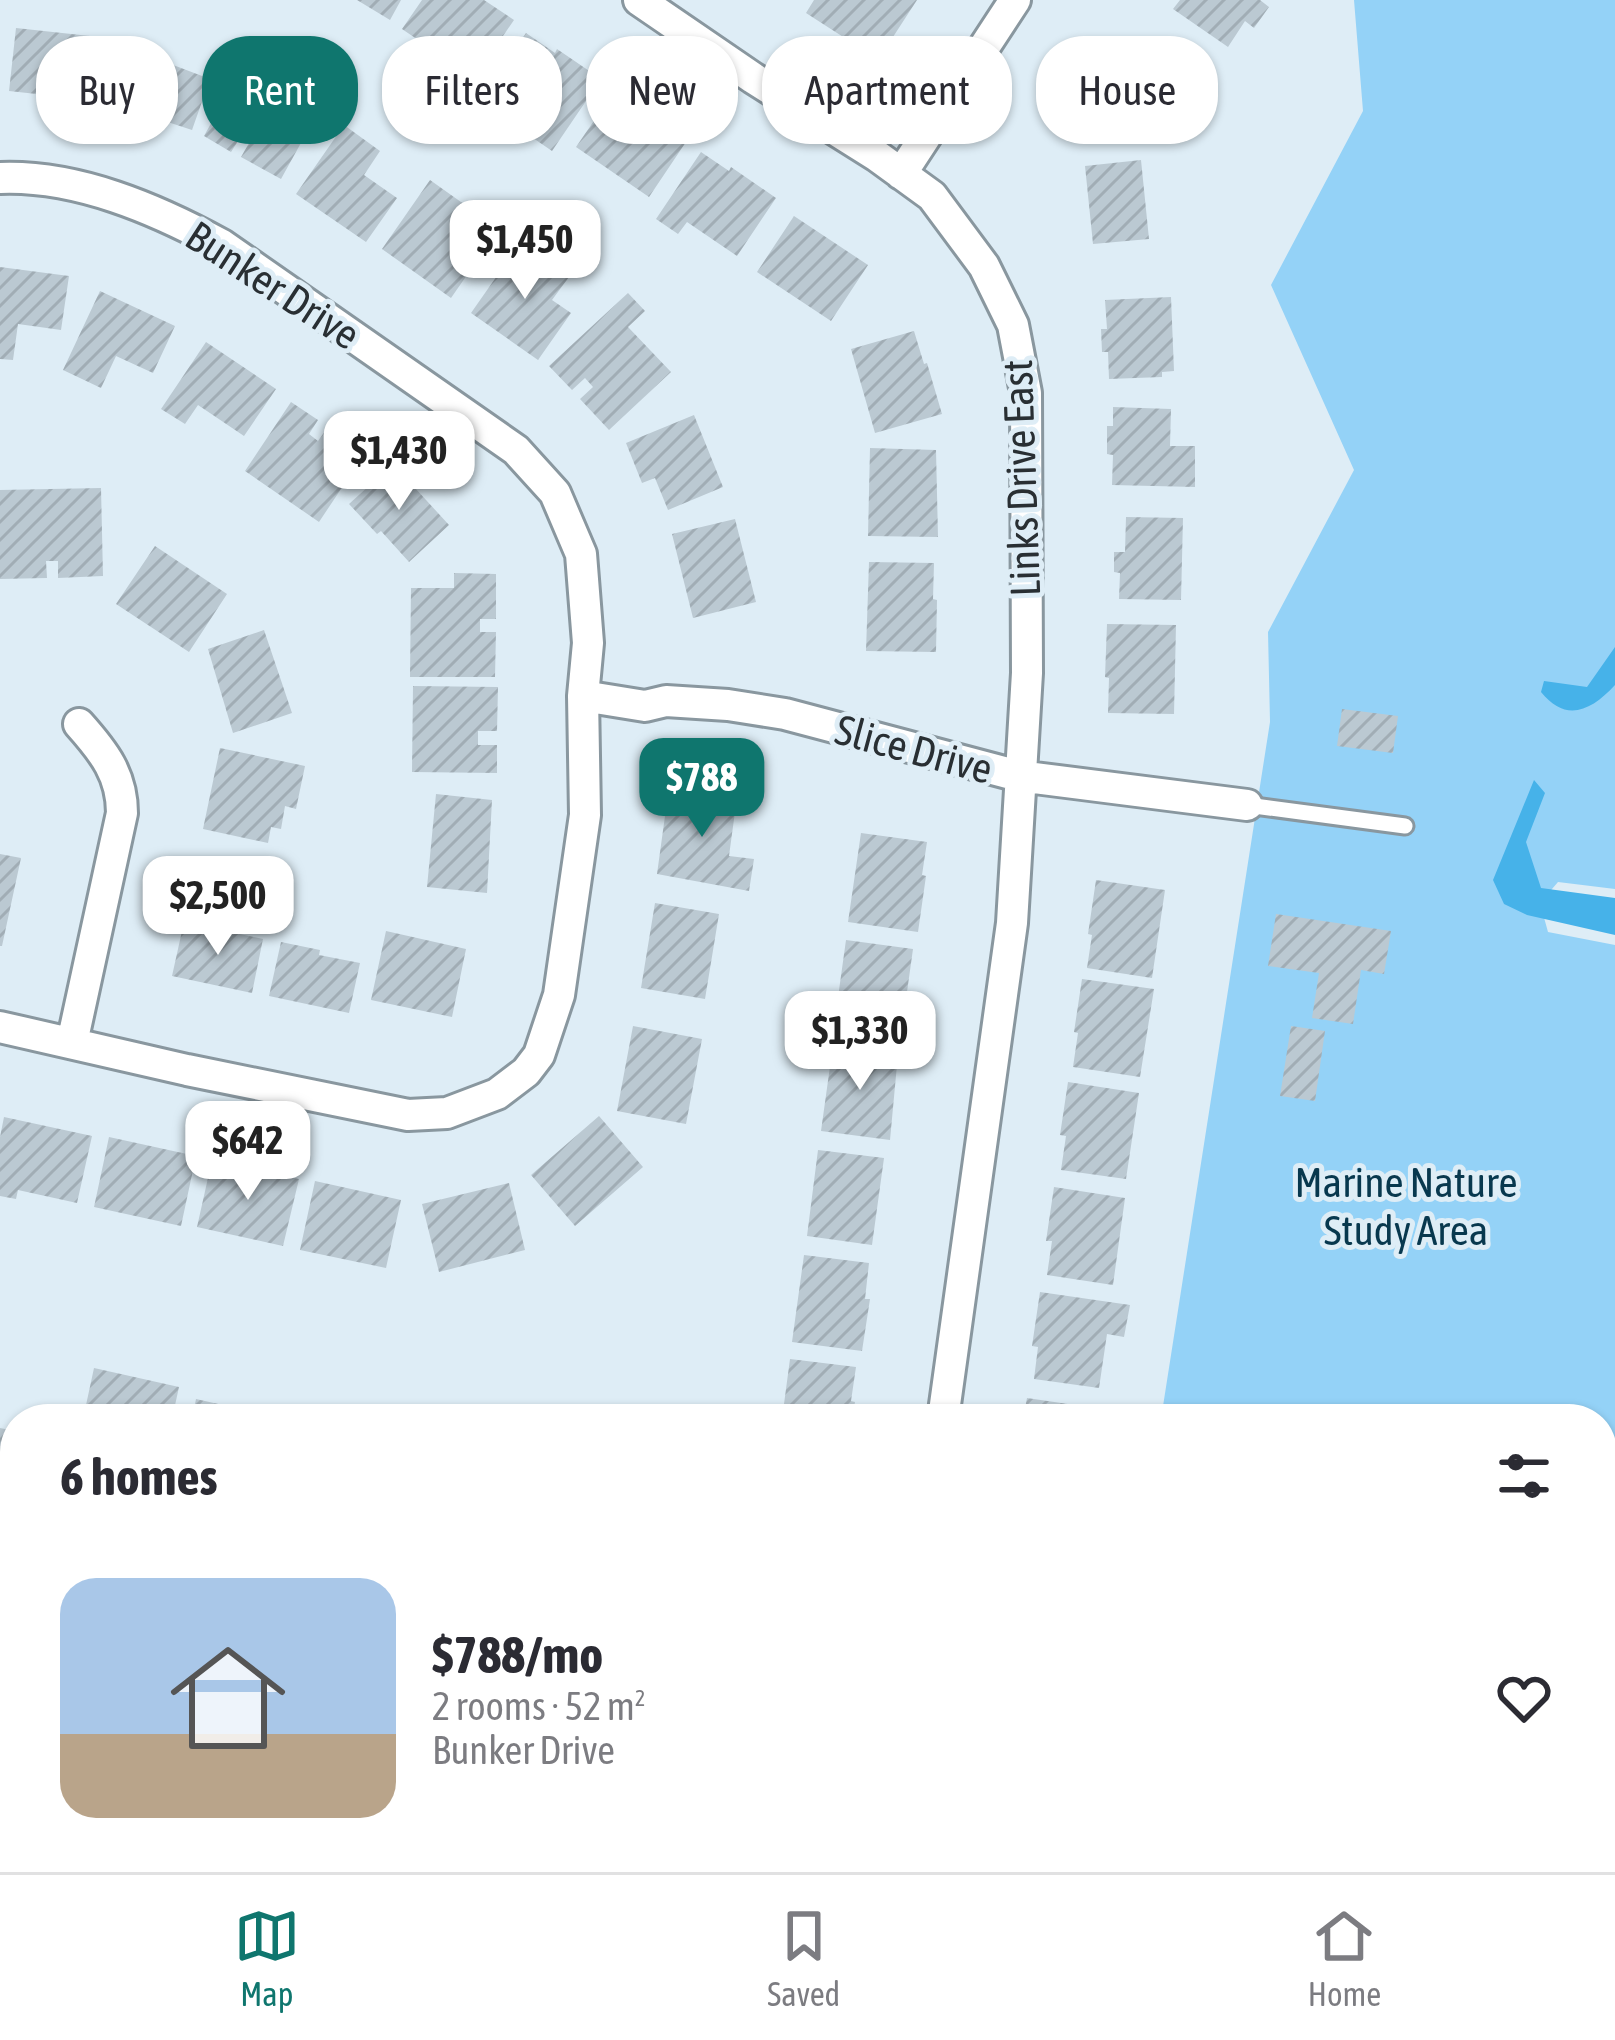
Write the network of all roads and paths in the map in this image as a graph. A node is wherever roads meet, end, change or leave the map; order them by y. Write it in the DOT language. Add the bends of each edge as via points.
graph roads {
  1 [pos="639,0"];
  2 [pos="1015,0"];
  3 [pos="901,174"];
  4 [pos="0,178"];
  5 [pos="583,696"];
  6 [pos="80,724"];
  7 [pos="1019,776"];
  8 [pos="1247,806"];
  9 [pos="1405,826"];
  10 [pos="0,1028"];
  11 [pos="72,1043"];
  12 [pos="945,1404"];
  1 -- 3 [label="street, Links Drive East"];
  2 -- 3 [label="street"];
  3 -- 7 [label="street, Links Drive East" via="932,196 984,266 1013,325 1026,393 1028,673"];
  4 -- 5 [label="street, Bunker Drive" via="70,184 173,219 516,450 555,493 580,554 588,643"];
  5 -- 7 [label="street, Slice Drive" via="784,714"];
  5 -- 11 [label="street, Bunker Drive" via="585,815 559,995 538,1055 497,1094 447,1113 408,1115"];
  6 -- 11 [label="street" via="117,775 122,813"];
  7 -- 8 [label="street, Slice Drive"];
  7 -- 12 [label="street, Links Drive East" via="1012,922"];
  8 -- 9 [label="lane"];
  10 -- 11 [label="street, Bunker Drive"];
}
